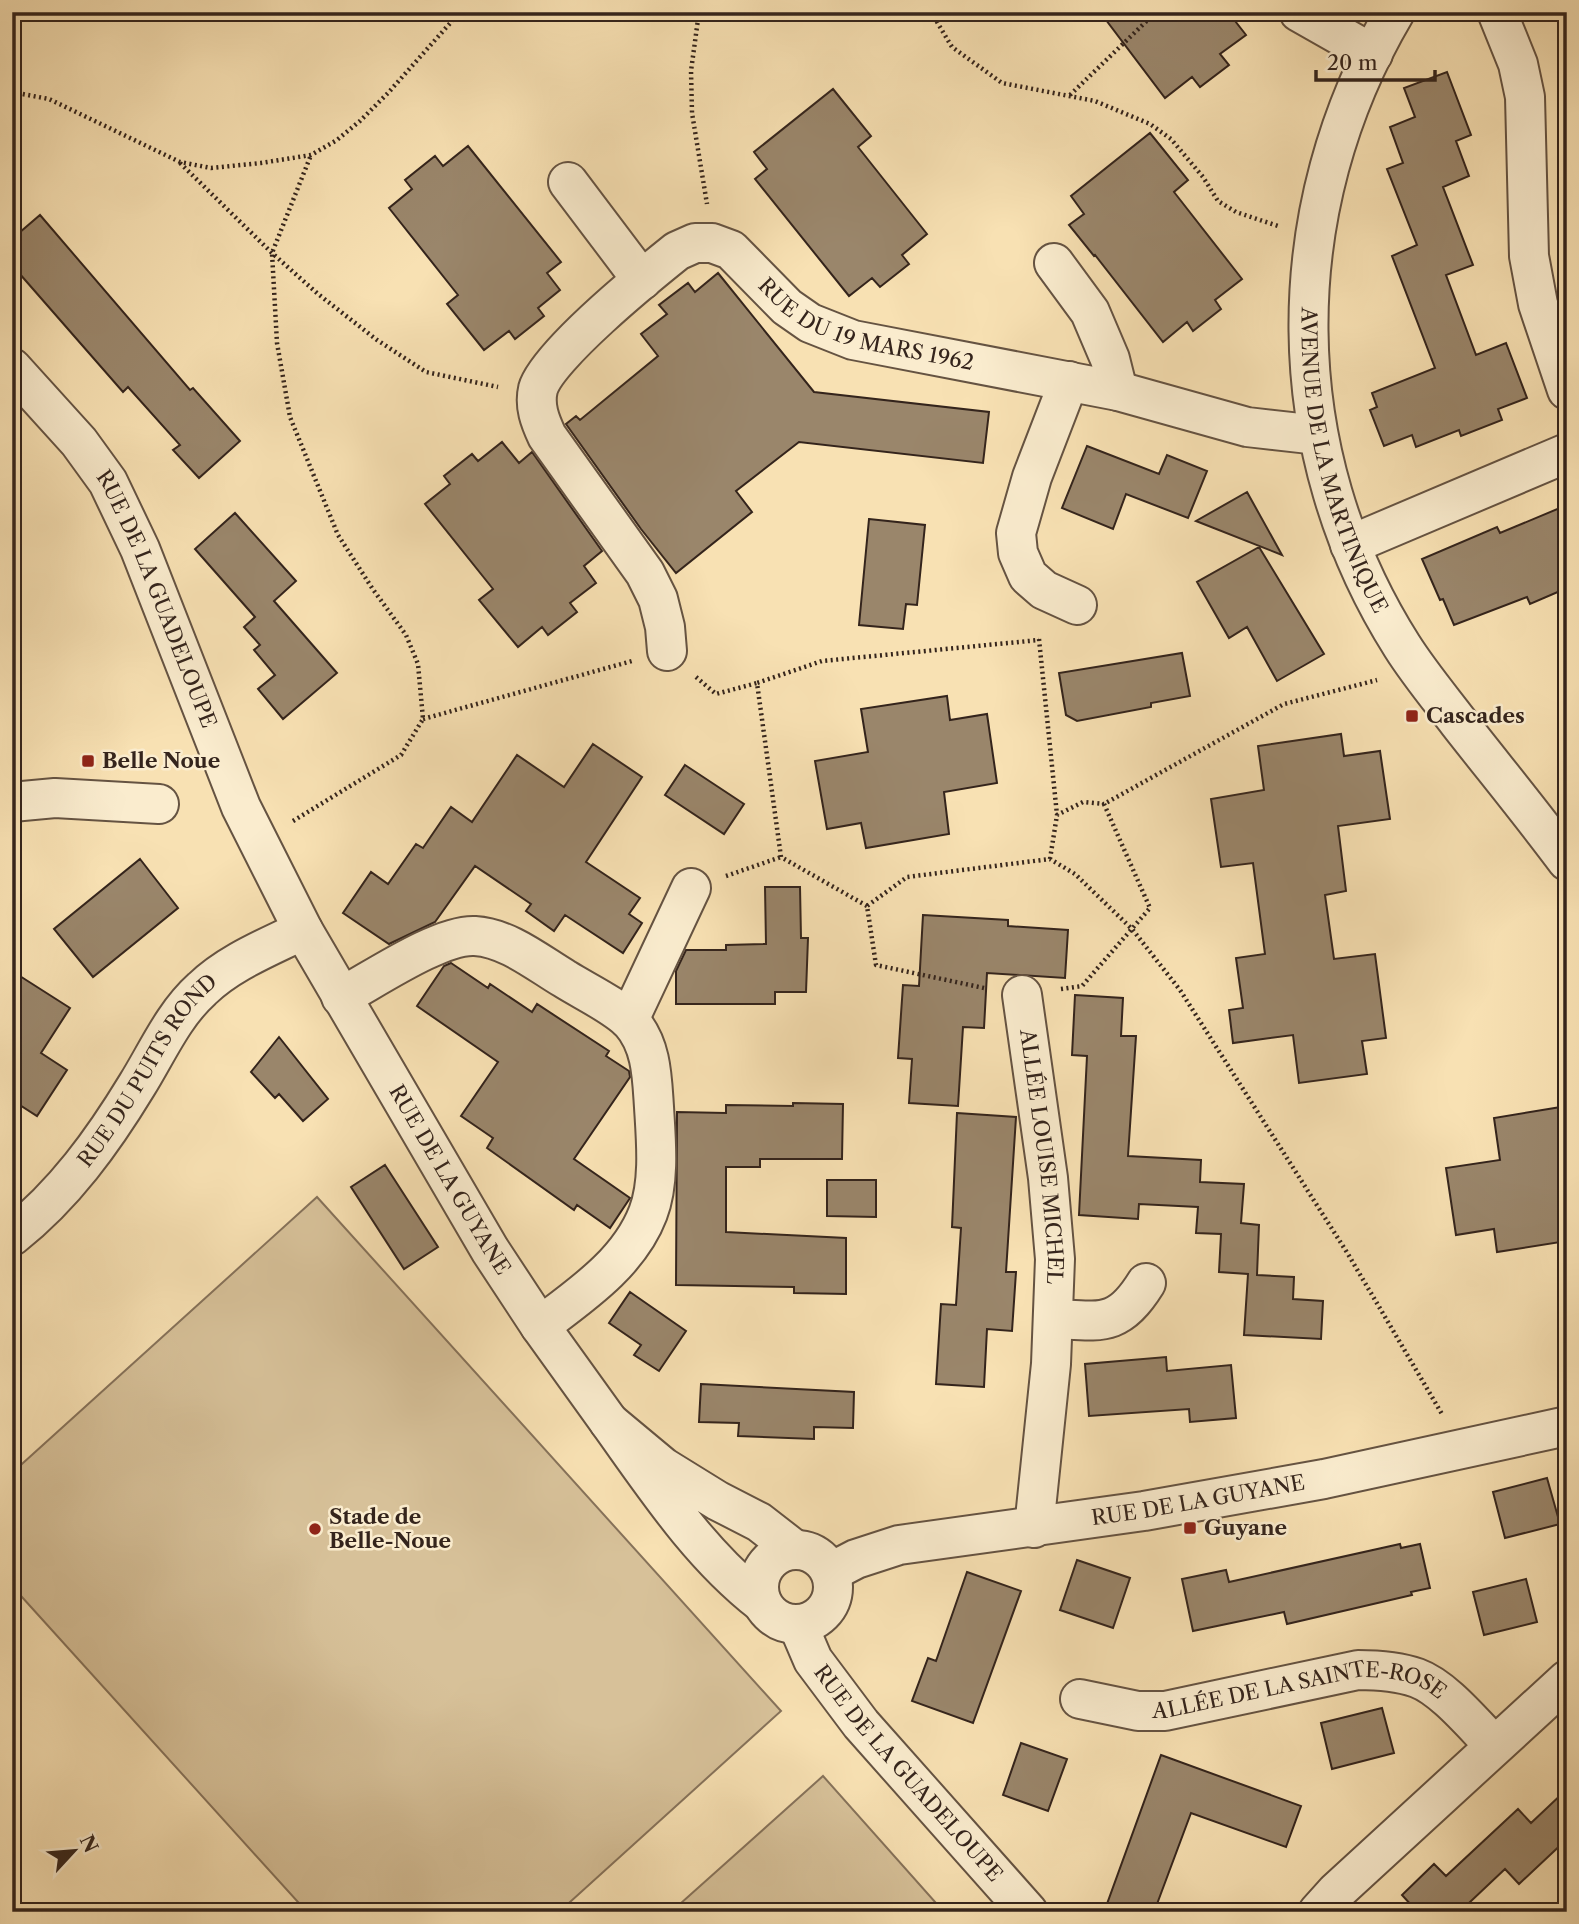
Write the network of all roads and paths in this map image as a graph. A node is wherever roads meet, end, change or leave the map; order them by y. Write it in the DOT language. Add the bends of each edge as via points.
graph roads {
  1 [pos="460,12"];
  2 [pos="699,12"];
  3 [pos="931,12"];
  4 [pos="1156,12"];
  5 [pos="1299,12"];
  6 [pos="1395,12"];
  7 [pos="1497,12"];
  8 [pos="1373,54"];
  9 [pos="12,92"];
  10 [pos="1069,96"];
  11 [pos="311,155"];
  12 [pos="180,162"];
  13 [pos="568,182"];
  14 [pos="1315,236"];
  15 [pos="712,243"];
  16 [pos="272,253"];
  17 [pos="1054,263"];
  18 [pos="642,279"];
  19 [pos="12,368"];
  20 [pos="1069,381"];
  21 [pos="1567,390"];
  22 [pos="1118,391"];
  23 [pos="537,400"];
  24 [pos="1318,435"];
  25 [pos="1567,453"];
  26 [pos="1349,545"];
  27 [pos="1032,579"];
  28 [pos="1077,605"];
  29 [pos="1039,640"];
  30 [pos="667,651"];
  31 [pos="1418,669"];
  32 [pos="757,683"];
  33 [pos="424,719"];
  34 [pos="12,803"];
  35 [pos="159,804"];
  36 [pos="1104,804"];
  37 [pos="1057,816"];
  38 [pos="259,842"];
  39 [pos="1562,846"];
  40 [pos="781,857"];
  41 [pos="1050,859"];
  42 [pos="691,888"];
  43 [pos="867,906"];
  44 [pos="1132,929"];
  45 [pos="303,930"];
  46 [pos="1022,995"];
  47 [pos="341,997"];
  48 [pos="629,1020"];
  49 [pos="12,1236"];
  50 [pos="1146,1283"];
  51 [pos="1054,1319"];
  52 [pos="540,1326"];
  53 [pos="609,1422"];
  54 [pos="1567,1426"];
  55 [pos="1462,1449"];
  56 [pos="1034,1528"];
  57 [pos="795,1550"];
  58 [pos="831,1572"];
  59 [pos="762,1603"];
  60 [pos="798,1625"];
  61 [pos="1567,1680"];
  62 [pos="1080,1699"];
  63 [pos="1494,1745"];
  64 [pos="1028,1912"];
  65 [pos="1318,1912"];
  1 -- 11 [label="path" via="360,121"];
  2 -- 15 [label="path" via="691,71 692,113"];
  3 -- 10 [label="path" via="952,47 1002,83"];
  4 -- 10 [label="path"];
  5 -- 8 [label="street"];
  6 -- 8 [label="street, AVENUE DE LA MARTINIQUE"];
  7 -- 21 [label="street" via="1518,64 1525,97 1528,256 1538,303"];
  8 -- 14 [label="street, AVENUE DE LA MARTINIQUE" via="1343,121"];
  9 -- 12 [label="path" via="49,99"];
  10 -- 14 [label="path" via="1095,101 1150,124 1171,139 1218,201 1236,212"];
  11 -- 12 [label="path" via="211,167"];
  11 -- 16 [label="path"];
  12 -- 16 [label="path"];
  13 -- 18 [label="street"];
  14 -- 24 [label="street, AVENUE DE LA MARTINIQUE" via="1309,371"];
  15 -- 18 [label="street" via="695,243 677,251"];
  15 -- 20 [label="street, RUE DU 19 MARS 1962" via="731,250 794,312 853,340"];
  16 -- 23 [label="path" via="338,309 426,372 488,383"];
  16 -- 33 [label="path" via="277,343 290,417 338,535 406,635 418,664"];
  17 -- 22 [label="street" via="1090,312"];
  18 -- 23 [label="street" via="550,368"];
  19 -- 38 [label="street, RUE DE LA GUADELOUPE" via="79,442 108,482 240,807"];
  20 -- 22 [label="street, RUE DU 19 MARS 1962"];
  20 -- 27 [label="street" via="1016,533 1018,553"];
  22 -- 24 [label="street, RUE DU 19 MARS 1962" via="1247,427"];
  23 -- 30 [label="street" via="538,418 547,436 654,590"];
  24 -- 26 [label="street, AVENUE DE LA MARTINIQUE"];
  25 -- 26 [label="street"];
  26 -- 31 [label="street, AVENUE DE LA MARTINIQUE" via="1376,601"];
  27 -- 28 [label="street" via="1044,590"];
  27 -- 29 [label="path"];
  29 -- 32 [label="path" via="822,661"];
  29 -- 37 [label="path"];
  30 -- 32 [label="path" via="716,694"];
  30 -- 33 [label="path"];
  31 -- 36 [label="path" via="1284,704"];
  31 -- 39 [label="street, AVENUE DE LA MARTINIQUE"];
  32 -- 40 [label="path"];
  33 -- 38 [label="path" via="401,755"];
  34 -- 35 [label="street" via="55,798"];
  36 -- 37 [label="path" via="1083,802"];
  36 -- 44 [label="path" via="1150,908"];
  37 -- 41 [label="path"];
  38 -- 45 [label="street, RUE DE LA GUADELOUPE"];
  40 -- 42 [label="path"];
  40 -- 43 [label="path"];
  41 -- 43 [label="path" via="907,877"];
  41 -- 44 [label="path" via="1075,874"];
  42 -- 48 [label="street"];
  43 -- 46 [label="path" via="876,965"];
  44 -- 46 [label="path" via="1082,986"];
  44 -- 55 [label="path" via="1180,990 1348,1254"];
  45 -- 47 [label="street, RUE DE LA GUYANE"];
  45 -- 49 [label="street, RUE DU PUITS ROND" via="225,970 201,989 74,1175"];
  46 -- 51 [label="street, ALLÉE LOUISE MICHEL" via="1048,1178 1055,1259"];
  47 -- 48 [label="street" via="418,954 474,936 502,942"];
  47 -- 52 [label="street, RUE DE LA GUYANE" via="464,1209"];
  48 -- 52 [label="street" via="652,1068 655,1171 648,1213 599,1281"];
  50 -- 51 [label="street" via="1121,1314 1105,1321"];
  51 -- 56 [label="street, ALLÉE LOUISE MICHEL"];
  52 -- 53 [label="street, RUE DE LA GUYANE"];
  53 -- 57 [label="street, RUE DE LA GUYANE" via="663,1467 759,1522"];
  53 -- 59 [label="street, RUE DE LA GUYANE" via="670,1508 734,1581"];
  54 -- 55 [label="street, RUE DE LA GUYANE"];
  55 -- 56 [label="street, RUE DE LA GUYANE" via="1324,1479"];
  56 -- 58 [label="street, RUE DE LA GUYANE" via="899,1545"];
  57 -- 58 [label="street" via="810,1552"];
  57 -- 59 [label="street" via="781,1553 761,1574"];
  58 -- 60 [label="street" via="834,1586 824,1614"];
  59 -- 60 [label="street" via="771,1615"];
  60 -- 64 [label="street, RUE DE LA GUADELOUPE" via="813,1660 854,1716"];
  61 -- 63 [label="street"];
  62 -- 63 [label="street, ALLÉE DE LA SAINTE-ROSE" via="1138,1711 1165,1711 1358,1670 1388,1670 1419,1679 1436,1690"];
  63 -- 65 [label="street"];
}
